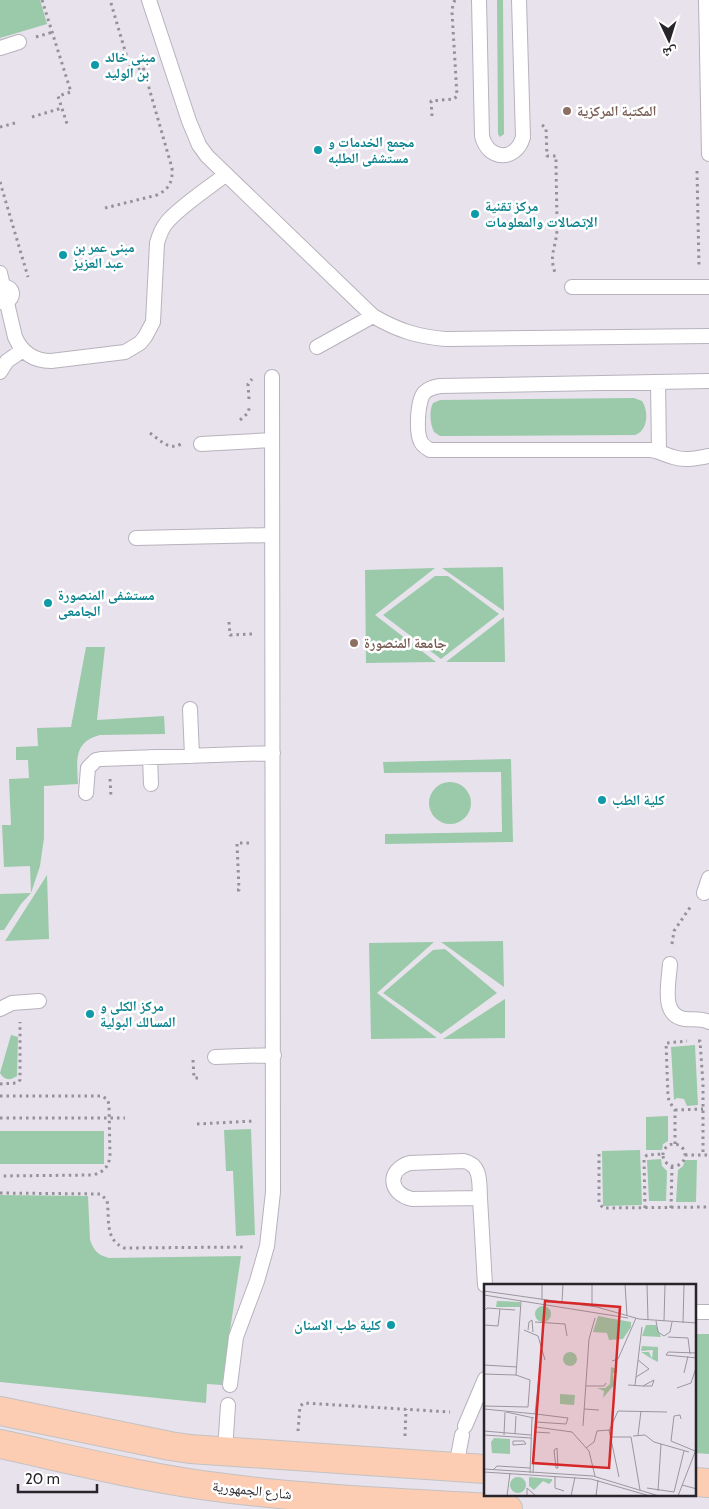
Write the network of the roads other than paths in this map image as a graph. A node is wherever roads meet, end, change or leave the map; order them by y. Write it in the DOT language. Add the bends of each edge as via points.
graph roads {
  1 [pos="149,0"];
  2 [pos="479,0"];
  3 [pos="519,0"];
  4 [pos="706,0"];
  5 [pos="19,42"];
  6 [pos="0,48"];
  7 [pos="709,154"];
  8 [pos="225,175"];
  9 [pos="572,287"];
  10 [pos="709,287"];
  11 [pos="2,288"];
  12 [pos="373,316"];
  13 [pos="709,336"];
  14 [pos="317,347"];
  15 [pos="23,350"];
  16 [pos="0,372"];
  17 [pos="272,377"];
  18 [pos="709,381"];
  19 [pos="658,382"];
  20 [pos="272,440"];
  21 [pos="201,444"];
  22 [pos="659,451"];
  23 [pos="709,456"];
  24 [pos="272,535"];
  25 [pos="136,538"];
  26 [pos="190,709"];
  27 [pos="273,753"];
  28 [pos="192,756"];
  29 [pos="150,757"];
  30 [pos="151,784"];
  31 [pos="86,794"];
  32 [pos="709,878"];
  33 [pos="704,893"];
  34 [pos="670,964"];
  35 [pos="39,1000"];
  36 [pos="0,1009"];
  37 [pos="709,1022"];
  38 [pos="274,1054"];
  39 [pos="215,1057"];
  40 [pos="480,1198"];
  41 [pos="485,1284"];
  42 [pos="696,1312"];
  43 [pos="709,1312"];
  44 [pos="484,1381"];
  45 [pos="230,1385"];
  46 [pos="228,1405"];
  47 [pos="0,1411"];
  48 [pos="0,1444"];
  49 [pos="225,1451"];
  50 [pos="456,1467"];
  51 [pos="484,1469"];
  52 [pos="696,1482"];
  53 [pos="709,1483"];
  54 [pos="222,1488"];
  55 [pos="267,1501"];
  56 [pos="508,1509"];
  1 -- 8 [label="lane" via="194,134 207,156"];
  2 -- 3 [label="lane" via="482,136 488,149 502,155 516,150 523,137"];
  4 -- 7 [label="lane"];
  5 -- 6 [label="lane"];
  8 -- 12 [label="lane"];
  8 -- 15 [label="lane" via="166,223 160,234 153,322 140,343 117,354 51,361 36,359"];
  9 -- 10 [label="lane"];
  11 -- 15 [label="lane"];
  12 -- 13 [label="lane" via="389,326 426,338"];
  12 -- 14 [label="lane"];
  15 -- 16 [label="lane" via="7,361"];
  17 -- 20 [label="lane"];
  18 -- 19 [label="lane"];
  19 -- 22 [label="lane"];
  19 -- 22 [label="lane" via="432,387 421,396 419,436 425,447 436,450"];
  20 -- 21 [label="lane"];
  20 -- 24 [label="lane"];
  22 -- 23 [label="lane" via="680,458"];
  24 -- 25 [label="lane"];
  24 -- 27 [label="lane"];
  26 -- 28 [label="lane"];
  27 -- 28 [label="lane"];
  27 -- 38 [label="lane"];
  28 -- 29 [label="lane"];
  29 -- 30 [label="lane"];
  29 -- 31 [label="lane" via="96,760 88,768"];
  32 -- 33 [label="lane"];
  34 -- 37 [label="lane" via="667,1002 671,1011 679,1017"];
  35 -- 36 [label="lane" via="12,1003"];
  38 -- 39 [label="lane"];
  38 -- 45 [label="lane" via="274,1192 267,1246 236,1338"];
  40 -- 40 [label="lane" via="478,1170 464,1161 410,1163 396,1170 393,1178 394,1186 404,1198"];
  40 -- 41 [label="lane"];
  42 -- 43 [label="lane"];
  44 -- 50 [label="lane" via="466,1425"];
  46 -- 49 [label="lane"];
  47 -- 49 [label="main road" via="170,1446"];
  48 -- 54 [label="main road, شارع الجمهورية"];
  49 -- 50 [label="main road"];
  49 -- 54 [label="main road"];
  50 -- 51 [label="main road"];
  52 -- 53 [label="main road"];
  54 -- 55 [label="main road, شارع الجمهورية"];
  55 -- 56 [label="main road, شارع الجمهورية"];
}
